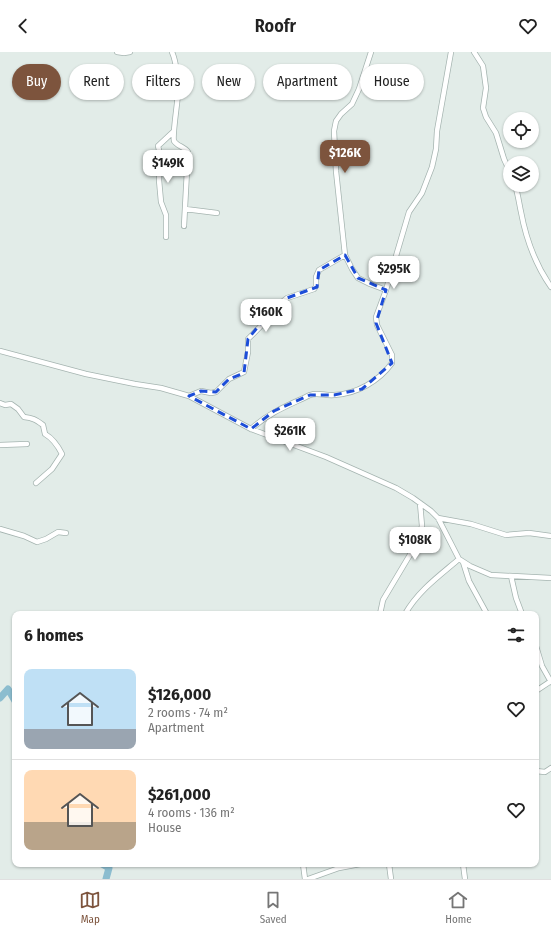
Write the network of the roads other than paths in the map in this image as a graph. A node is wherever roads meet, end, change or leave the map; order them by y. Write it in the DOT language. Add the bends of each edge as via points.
graph roads {
  1 [pos="118,52"];
  2 [pos="130,52"];
  3 [pos="172,52"];
  4 [pos="371,52"];
  5 [pos="451,52"];
  6 [pos="474,52"];
  7 [pos="174,130"];
  8 [pos="503,156"];
  9 [pos="516,192"];
  10 [pos="185,209"];
  11 [pos="217,213"];
  12 [pos="184,226"];
  13 [pos="166,237"];
  14 [pos="345,255"];
  15 [pos="551,287"];
  16 [pos="386,290"];
  17 [pos="0,351"];
  18 [pos="189,396"];
  19 [pos="0,403"];
  20 [pos="251,429"];
  21 [pos="26,444"];
  22 [pos="0,445"];
  23 [pos="36,482"];
  24 [pos="420,503"];
  25 [pos="438,518"];
  26 [pos="0,529"];
  27 [pos="66,533"];
  28 [pos="551,536"];
  29 [pos="461,560"];
  30 [pos="511,576"];
  31 [pos="551,578"];
  32 [pos="381,611"];
  33 [pos="409,611"];
  34 [pos="485,611"];
  35 [pos="521,611"];
  36 [pos="539,656"];
  37 [pos="551,682"];
  38 [pos="539,689"];
  39 [pos="551,768"];
  40 [pos="539,771"];
  41 [pos="304,867"];
  42 [pos="344,867"];
  43 [pos="389,867"];
  44 [pos="463,867"];
  45 [pos="306,879"];
  46 [pos="391,879"];
  47 [pos="465,879"];
  1 -- 2 [label="street"];
  3 -- 7 [label="street" via="179,91"];
  4 -- 14 [label="street" via="352,104 336,121 334,131"];
  5 -- 16 [label="street" via="432,167 422,193 409,212"];
  6 -- 8 [label="street" via="483,66 486,88 483,108"];
  7 -- 10 [label="street" via="175,142 188,152"];
  7 -- 13 [label="street" via="158,146"];
  9 -- 15 [label="street" via="530,246"];
  10 -- 11 [label="street"];
  10 -- 12 [label="street"];
  14 -- 16 [label="street" via="358,278"];
  14 -- 18 [label="street" via="318,270 314,289 287,298 269,313 263,324 248,339 244,372 229,379 216,392 201,391"];
  16 -- 20 [label="street" via="376,323 393,358 390,366 362,389 334,396 315,393 274,411"];
  17 -- 18 [label="street" via="86,374"];
  18 -- 20 [label="street"];
  19 -- 23 [label="street" via="11,404 24,417 33,418 43,425 45,434 62,454 52,469"];
  20 -- 24 [label="street" via="326,457 396,488"];
  21 -- 22 [label="street"];
  24 -- 25 [label="street"];
  24 -- 32 [label="street" via="422,526 417,544 383,600"];
  25 -- 28 [label="street" via="471,524 506,535"];
  25 -- 29 [label="street"];
  26 -- 27 [label="street" via="37,542 58,532"];
  29 -- 30 [label="street" via="485,573"];
  29 -- 33 [label="street" via="428,586 414,600"];
  29 -- 34 [label="street"];
  30 -- 31 [label="street"];
  30 -- 35 [label="street"];
  36 -- 37 [label="street"];
  37 -- 38 [label="street"];
  39 -- 40 [label="street" via="545,772"];
  41 -- 45 [label="street"];
  42 -- 45 [label="street"];
  43 -- 46 [label="street"];
  44 -- 47 [label="street"];
}
